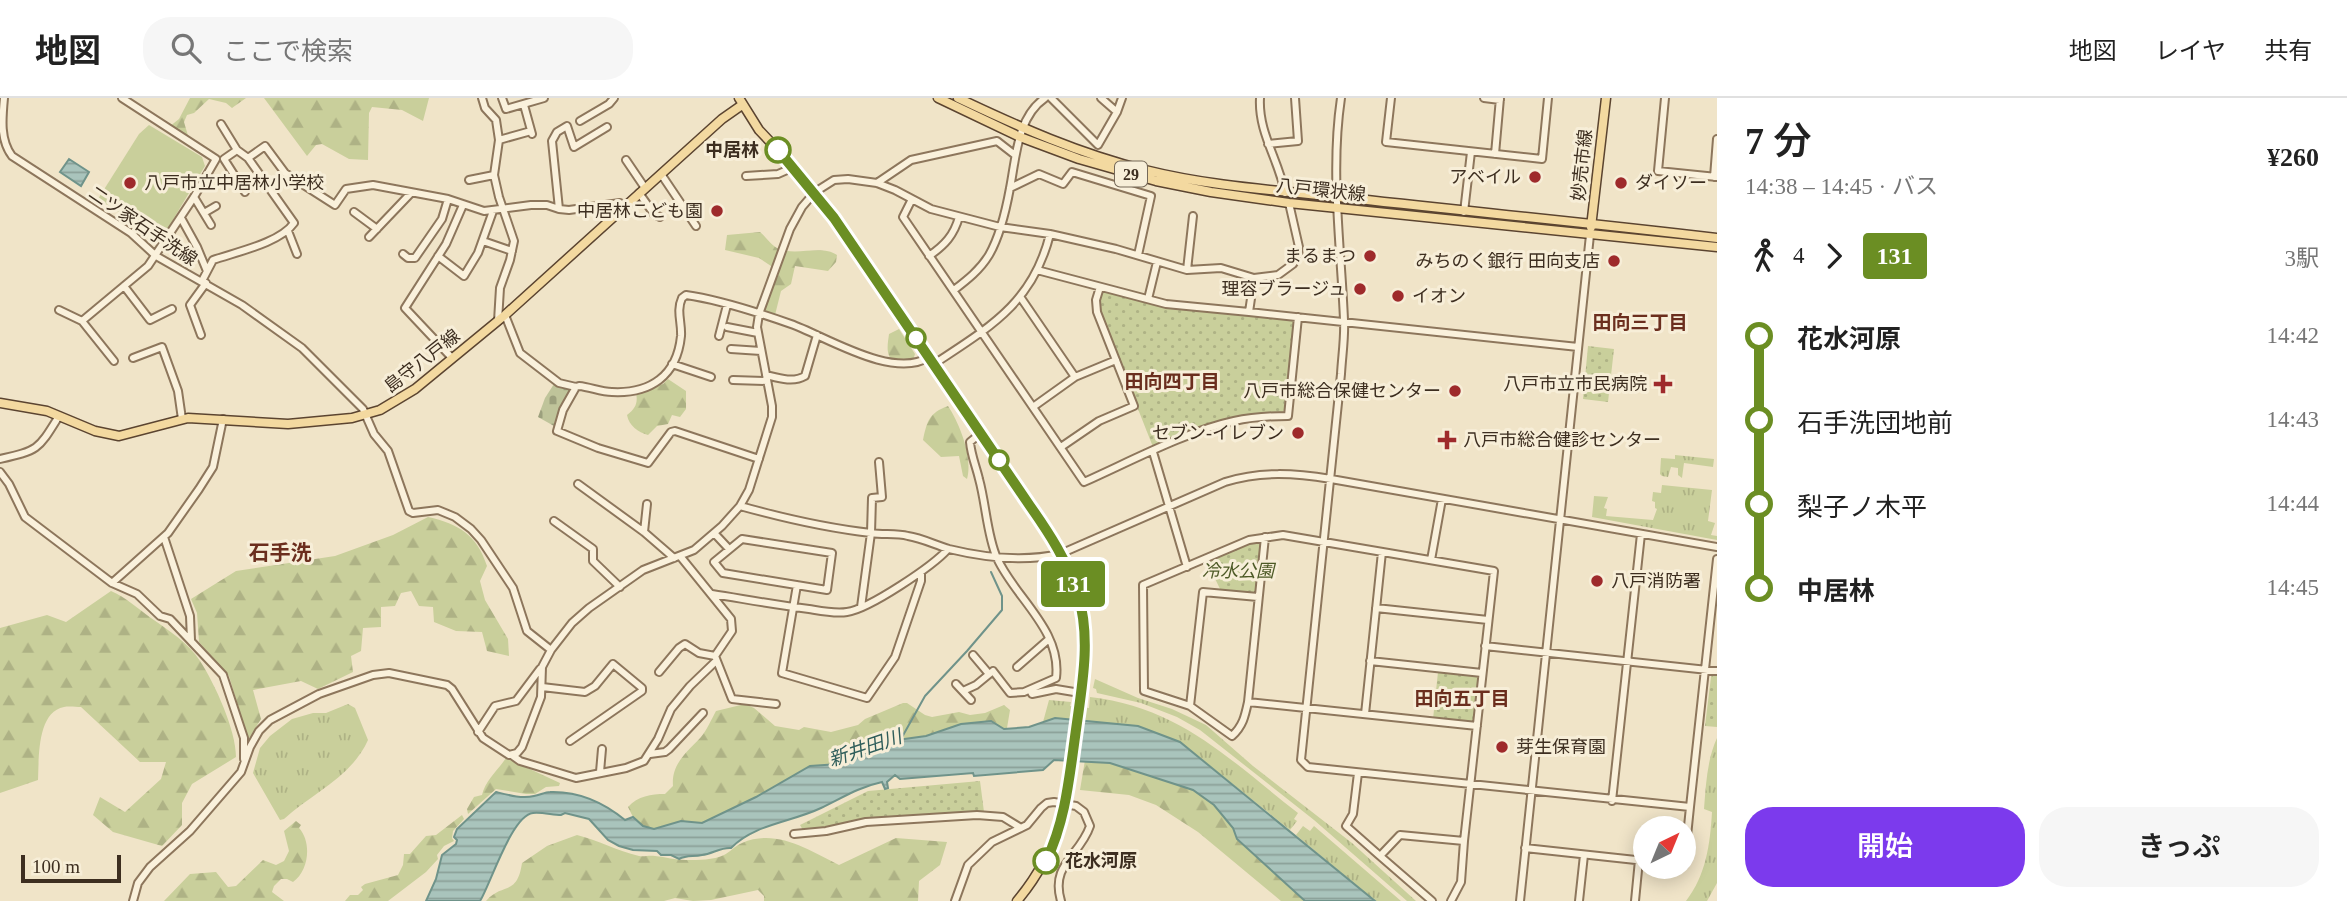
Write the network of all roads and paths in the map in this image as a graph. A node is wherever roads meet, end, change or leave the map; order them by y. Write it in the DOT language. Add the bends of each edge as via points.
graph roads {
  1 [pos="4,98"];
  2 [pos="122,98"];
  3 [pos="482,98"];
  4 [pos="502,98"];
  5 [pos="544,98"];
  6 [pos="614,98"];
  7 [pos="938,98"];
  8 [pos="958,98"];
  9 [pos="1045,98"];
  10 [pos="1051,98"];
  11 [pos="1101,98"];
  12 [pos="1122,98"];
  13 [pos="1260,98"];
  14 [pos="1295,98"];
  15 [pos="1341,98"];
  16 [pos="1391,98"];
  17 [pos="1484,98"];
  18 [pos="1548,98"];
  19 [pos="1606,98"];
  20 [pos="1665,98"];
  21 [pos="1500,99"];
  22 [pos="740,101"];
  23 [pos="524,105"];
  24 [pos="1117,112"];
  25 [pos="579,121"];
  26 [pos="221,124"];
  27 [pos="607,127"];
  28 [pos="1022,133"];
  29 [pos="1717,139"];
  30 [pos="499,140"];
  31 [pos="1268,144"];
  32 [pos="237,150"];
  33 [pos="1471,152"];
  34 [pos="1495,154"];
  35 [pos="1015,155"];
  36 [pos="248,158"];
  37 [pos="626,160"];
  38 [pos="793,167"];
  39 [pos="661,174"];
  40 [pos="494,175"];
  41 [pos="746,176"];
  42 [pos="1715,177"];
  43 [pos="469,180"];
  44 [pos="877,183"];
  45 [pos="1010,188"];
  46 [pos="642,191"];
  47 [pos="245,192"];
  48 [pos="815,192"];
  49 [pos="411,193"];
  50 [pos="1285,193"];
  51 [pos="194,197"];
  52 [pos="1336,197"];
  53 [pos="447,199"];
  54 [pos="912,199"];
  55 [pos="1289,203"];
  56 [pos="463,205"];
  57 [pos="216,206"];
  58 [pos="1336,207"];
  59 [pos="624,208"];
  60 [pos="559,209"];
  61 [pos="504,210"];
  62 [pos="493,211"];
  63 [pos="354,212"];
  64 [pos="1464,212"];
  65 [pos="204,213"];
  66 [pos="1193,216"];
  67 [pos="660,217"];
  68 [pos="959,217"];
  69 [pos="181,218"];
  70 [pos="1592,223"];
  71 [pos="211,225"];
  72 [pos="696,226"];
  73 [pos="1000,227"];
  74 [pos="377,229"];
  75 [pos="288,231"];
  76 [pos="1050,234"];
  77 [pos="1590,235"];
  78 [pos="369,237"];
  79 [pos="1717,238"];
  80 [pos="483,241"];
  81 [pos="1717,247"];
  82 [pos="512,251"];
  83 [pos="297,254"];
  84 [pos="403,254"];
  85 [pos="1138,255"];
  86 [pos="156,256"];
  87 [pos="438,256"];
  88 [pos="929,256"];
  89 [pos="1157,262"];
  90 [pos="1037,270"];
  91 [pos="1187,270"];
  92 [pos="207,271"];
  93 [pos="1254,278"];
  94 [pos="204,282"];
  95 [pos="124,286"];
  96 [pos="1100,287"];
  97 [pos="954,290"];
  98 [pos="1021,298"];
  99 [pos="1148,299"];
  100 [pos="727,305"];
  101 [pos="172,309"];
  102 [pos="58,310"];
  103 [pos="1249,312"];
  104 [pos="759,314"];
  105 [pos="1298,317"];
  106 [pos="501,318"];
  107 [pos="82,321"];
  108 [pos="1344,323"];
  109 [pos="727,327"];
  110 [pos="982,332"];
  111 [pos="758,333"];
  112 [pos="201,335"];
  113 [pos="817,335"];
  114 [pos="719,336"];
  115 [pos="1578,347"];
  116 [pos="730,349"];
  117 [pos="761,351"];
  118 [pos="133,358"];
  119 [pos="452,358"];
  120 [pos="114,360"];
  121 [pos="931,360"];
  122 [pos="1116,360"];
  123 [pos="672,364"];
  124 [pos="711,377"];
  125 [pos="1075,377"];
  126 [pos="767,378"];
  127 [pos="733,380"];
  128 [pos="576,387"];
  129 [pos="0,403"];
  130 [pos="1033,407"];
  131 [pos="366,415"];
  132 [pos="59,416"];
  133 [pos="182,419"];
  134 [pos="223,419"];
  135 [pos="981,433"];
  136 [pos="1061,447"];
  137 [pos="1153,452"];
  138 [pos="0,459"];
  139 [pos="759,459"];
  140 [pos="879,462"];
  141 [pos="0,472"];
  142 [pos="1331,479"];
  143 [pos="578,484"];
  144 [pos="1443,499"];
  145 [pos="647,504"];
  146 [pos="740,506"];
  147 [pos="1168,507"];
  148 [pos="1560,520"];
  149 [pos="554,522"];
  150 [pos="644,532"];
  151 [pos="871,533"];
  152 [pos="715,534"];
  153 [pos="1641,534"];
  154 [pos="164,537"];
  155 [pos="1265,537"];
  156 [pos="1324,541"];
  157 [pos="1717,547"];
  158 [pos="729,549"];
  159 [pos="948,549"];
  160 [pos="1382,552"];
  161 [pos="1060,554"];
  162 [pos="677,557"];
  163 [pos="996,557"];
  164 [pos="1717,559"];
  165 [pos="1431,560"];
  166 [pos="1187,567"];
  167 [pos="921,572"];
  168 [pos="112,583"];
  169 [pos="797,585"];
  170 [pos="620,587"];
  171 [pos="712,594"];
  172 [pos="1258,597"];
  173 [pos="793,607"];
  174 [pos="861,607"];
  175 [pos="1714,607"];
  176 [pos="1376,608"];
  177 [pos="1488,620"];
  178 [pos="1049,639"];
  179 [pos="191,641"];
  180 [pos="1485,646"];
  181 [pos="551,650"];
  182 [pos="1546,653"];
  183 [pos="973,655"];
  184 [pos="715,658"];
  185 [pos="1370,661"];
  186 [pos="1628,662"];
  187 [pos="542,667"];
  188 [pos="1017,667"];
  189 [pos="1705,670"];
  190 [pos="1717,671"];
  191 [pos="659,672"];
  192 [pos="1482,673"];
  193 [pos="989,674"];
  194 [pos="956,684"];
  195 [pos="542,687"];
  196 [pos="1030,690"];
  197 [pos="963,691"];
  198 [pos="1080,693"];
  199 [pos="971,701"];
  200 [pos="1248,702"];
  201 [pos="776,704"];
  202 [pos="1190,706"];
  203 [pos="1306,708"];
  204 [pos="703,713"];
  205 [pos="1364,714"];
  206 [pos="1477,726"];
  207 [pos="478,732"];
  208 [pos="570,741"];
  209 [pos="602,749"];
  210 [pos="650,754"];
  211 [pos="513,756"];
  212 [pos="245,760"];
  213 [pos="600,772"];
  214 [pos="1358,773"];
  215 [pos="1471,785"];
  216 [pos="1532,791"];
  217 [pos="1612,801"];
  218 [pos="1065,803"];
  219 [pos="1690,807"];
  220 [pos="1689,816"];
  221 [pos="1021,828"];
  222 [pos="794,834"];
  223 [pos="1464,841"];
  224 [pos="1525,848"];
  225 [pos="1584,855"];
  226 [pos="1380,856"];
  227 [pos="1633,860"];
  228 [pos="1638,879"];
  229 [pos="133,901"];
  230 [pos="955,901"];
  231 [pos="1017,901"];
  232 [pos="1061,901"];
  233 [pos="1432,901"];
  234 [pos="1451,901"];
  235 [pos="1520,901"];
  236 [pos="1579,901"];
  237 [pos="1634,901"];
  1 -- 86 [label="street, 二ツ家石手洗線" via="1,135 5,149 131,233"];
  2 -- 51 [label="street" via="216,159"];
  3 -- 30 [label="street" via="495,120"];
  4 -- 23 [label="street" via="506,109"];
  5 -- 23 [label="street"];
  6 -- 25 [label="street"];
  7 -- 28 [label="main road, 八戸環状線 / 29"];
  8 -- 28 [label="main road, 八戸環状線 / 29"];
  9 -- 28 [label="street" via="1032,111"];
  10 -- 24 [label="street" via="1098,145"];
  11 -- 24 [label="street"];
  12 -- 24 [label="street"];
  13 -- 31 [label="street"];
  14 -- 31 [label="street" via="1298,141"];
  15 -- 52 [label="street"];
  16 -- 33 [label="street" via="1386,142"];
  17 -- 21 [label="street"];
  18 -- 34 [label="street" via="1542,159"];
  19 -- 70 [label="main road, 妙売市線"];
  20 -- 42 [label="street" via="1658,171"];
  21 -- 34 [label="street"];
  22 -- 38 [label="main road"];
  22 -- 39 [label="main road, 島守八戸線"];
  23 -- 30 [label="street" via="532,133"];
  26 -- 32 [label="street"];
  27 -- 60 [label="street" via="574,147 567,126 557,132 552,141"];
  28 -- 35 [label="street"];
  28 -- 50 [label="main road, 八戸環状線 / 29" via="1145,170"];
  28 -- 55 [label="main road, 八戸環状線 / 29" via="1079,159 1156,181"];
  29 -- 42 [label="street"];
  30 -- 40 [label="street"];
  31 -- 50 [label="street"];
  32 -- 36 [label="street"];
  32 -- 47 [label="street" via="224,159"];
  33 -- 34 [label="street"];
  33 -- 64 [label="street"];
  35 -- 44 [label="street" via="997,141 911,160"];
  35 -- 45 [label="street"];
  36 -- 49 [label="street" via="265,146 285,173 335,205 346,189 363,185"];
  36 -- 75 [label="street" via="294,223"];
  37 -- 46 [label="street"];
  38 -- 41 [label="street" via="778,174"];
  38 -- 48 [label="main road"];
  39 -- 46 [label="main road, 島守八戸線"];
  39 -- 72 [label="street"];
  40 -- 43 [label="street"];
  40 -- 61 [label="street"];
  44 -- 48 [label="street" via="834,180"];
  44 -- 54 [label="street"];
  45 -- 73 [label="street"];
  45 -- 85 [label="street" via="1039,174 1063,184 1072,172 1151,196"];
  46 -- 59 [label="main road, 島守八戸線"];
  46 -- 67 [label="street"];
  48 -- 104 [label="street" via="790,229"];
  48 -- 121 [label="main road"];
  49 -- 53 [label="street"];
  49 -- 74 [label="street"];
  50 -- 52 [label="main road, 八戸環状線 / 29"];
  51 -- 65 [label="street"];
  51 -- 69 [label="street"];
  52 -- 58 [label="street"];
  52 -- 64 [label="main road, 八戸環状線 / 29"];
  53 -- 56 [label="street"];
  53 -- 84 [label="street" via="442,219 415,258"];
  54 -- 68 [label="street"];
  54 -- 88 [label="street" via="903,217"];
  55 -- 58 [label="main road, 八戸環状線 / 29"];
  55 -- 93 [label="street" via="1298,256 1278,275"];
  56 -- 62 [label="street"];
  56 -- 87 [label="street"];
  57 -- 65 [label="street"];
  58 -- 77 [label="main road, 八戸環状線 / 29"];
  58 -- 108 [label="street"];
  59 -- 60 [label="street" via="620,203"];
  59 -- 106 [label="main road, 島守八戸線"];
  60 -- 61 [label="street" via="539,205"];
  61 -- 62 [label="street"];
  61 -- 82 [label="street" via="514,240"];
  62 -- 80 [label="street"];
  63 -- 74 [label="street"];
  64 -- 70 [label="main road, 八戸環状線 / 29"];
  65 -- 71 [label="street"];
  66 -- 91 [label="street"];
  68 -- 73 [label="street"];
  68 -- 88 [label="street" via="950,239"];
  69 -- 86 [label="street"];
  69 -- 92 [label="street"];
  70 -- 77 [label="main road, 妙売市線"];
  70 -- 79 [label="main road, 八戸環状線 / 29"];
  73 -- 76 [label="street"];
  73 -- 97 [label="street" via="987,258"];
  74 -- 78 [label="street"];
  75 -- 83 [label="street"];
  75 -- 92 [label="street" via="213,260"];
  76 -- 85 [label="street"];
  76 -- 90 [label="street"];
  77 -- 81 [label="main road, 八戸環状線 / 29"];
  77 -- 115 [label="street"];
  80 -- 82 [label="street"];
  80 -- 87 [label="street" via="464,276"];
  82 -- 106 [label="street" via="500,288"];
  85 -- 89 [label="street"];
  86 -- 94 [label="street, 二ツ家石手洗線"];
  86 -- 95 [label="street"];
  87 -- 119 [label="street" via="405,308"];
  88 -- 97 [label="street"];
  89 -- 91 [label="street"];
  89 -- 99 [label="street"];
  90 -- 96 [label="street"];
  90 -- 98 [label="street"];
  91 -- 93 [label="street" via="1221,268"];
  92 -- 94 [label="street"];
  93 -- 103 [label="street"];
  94 -- 112 [label="street" via="190,304"];
  94 -- 131 [label="street, 二ツ家石手洗線" via="302,348"];
  95 -- 101 [label="street" via="150,320"];
  95 -- 107 [label="street"];
  96 -- 99 [label="street"];
  96 -- 122 [label="street" via="1097,312"];
  97 -- 110 [label="street"];
  98 -- 110 [label="street"];
  98 -- 125 [label="street"];
  99 -- 103 [label="street"];
  100 -- 104 [label="street"];
  100 -- 114 [label="street"];
  100 -- 123 [label="street" via="686,295 681,298 681,338"];
  102 -- 107 [label="street"];
  103 -- 105 [label="street"];
  104 -- 111 [label="street"];
  104 -- 113 [label="street"];
  105 -- 108 [label="street"];
  105 -- 137 [label="street" via="1287,416 1231,422"];
  106 -- 119 [label="main road, 島守八戸線"];
  106 -- 128 [label="street" via="520,353 559,383"];
  107 -- 120 [label="street"];
  108 -- 115 [label="street"];
  108 -- 142 [label="street"];
  109 -- 111 [label="street"];
  110 -- 121 [label="street"];
  110 -- 130 [label="street"];
  111 -- 117 [label="street"];
  113 -- 121 [label="street" via="882,361"];
  113 -- 126 [label="street" via="805,376"];
  115 -- 148 [label="street"];
  116 -- 117 [label="street"];
  117 -- 126 [label="street"];
  118 -- 133 [label="street" via="162,347 178,391"];
  119 -- 131 [label="main road, 島守八戸線" via="403,398"];
  121 -- 135 [label="main road"];
  122 -- 125 [label="street"];
  122 -- 136 [label="street" via="1135,406 1099,421"];
  123 -- 124 [label="street"];
  123 -- 128 [label="street" via="662,380 639,388 614,393"];
  125 -- 130 [label="street"];
  126 -- 127 [label="street"];
  126 -- 139 [label="street" via="772,417"];
  128 -- 139 [label="street" via="557,431 597,448 648,463 675,431"];
  129 -- 132 [label="main road, 島守八戸線"];
  130 -- 136 [label="street"];
  131 -- 134 [label="main road, 島守八戸線" via="288,424"];
  131 -- 181 [label="street, 二ツ家石手洗線" via="388,451 409,511 438,510 471,529 513,588 527,631"];
  132 -- 133 [label="main road, 島守八戸線" via="119,436"];
  132 -- 138 [label="street" via="41,445"];
  133 -- 134 [label="main road, 島守八戸線"];
  134 -- 154 [label="street" via="213,467"];
  135 -- 161 [label="main road"];
  135 -- 163 [label="street" via="970,442 971,451"];
  136 -- 137 [label="street" via="1084,482"];
  137 -- 147 [label="street"];
  139 -- 146 [label="street"];
  140 -- 151 [label="street" via="882,497 872,498"];
  141 -- 168 [label="street" via="25,517"];
  142 -- 144 [label="street"];
  142 -- 147 [label="street" via="1284,473 1245,476"];
  142 -- 156 [label="street"];
  143 -- 150 [label="street"];
  144 -- 148 [label="street"];
  144 -- 165 [label="street"];
  145 -- 150 [label="street"];
  146 -- 151 [label="street" via="785,519"];
  146 -- 152 [label="street"];
  147 -- 161 [label="street"];
  147 -- 166 [label="street"];
  148 -- 153 [label="street"];
  148 -- 182 [label="street"];
  149 -- 170 [label="street" via="593,549 593,561"];
  150 -- 162 [label="street"];
  151 -- 159 [label="street" via="909,536"];
  151 -- 174 [label="street"];
  152 -- 158 [label="street"];
  152 -- 162 [label="street"];
  153 -- 157 [label="street"];
  153 -- 186 [label="street"];
  154 -- 168 [label="street"];
  154 -- 179 [label="street" via="190,616"];
  155 -- 156 [label="street"];
  155 -- 166 [label="street"];
  155 -- 172 [label="street"];
  156 -- 160 [label="street"];
  156 -- 203 [label="street"];
  158 -- 169 [label="street" via="715,562 723,573"];
  158 -- 169 [label="street" via="742,539 832,553 827,590"];
  159 -- 163 [label="street"];
  159 -- 167 [label="street"];
  160 -- 165 [label="street"];
  160 -- 176 [label="street"];
  161 -- 163 [label="street"];
  161 -- 198 [label="main road" via="1078,594 1085,638"];
  162 -- 170 [label="street" via="643,570"];
  162 -- 171 [label="street"];
  163 -- 178 [label="street"];
  164 -- 175 [label="street"];
  165 -- 177 [label="street" via="1493,571"];
  166 -- 202 [label="street" via="1143,585 1144,691"];
  167 -- 173 [label="street" via="895,657 867,698 782,673"];
  167 -- 174 [label="street"];
  168 -- 179 [label="street" via="137,594"];
  169 -- 173 [label="street"];
  170 -- 181 [label="street" via="581,615"];
  171 -- 173 [label="street"];
  171 -- 184 [label="street" via="733,626"];
  172 -- 200 [label="street"];
  172 -- 202 [label="street" via="1203,592"];
  173 -- 174 [label="street" via="838,613"];
  175 -- 189 [label="street"];
  176 -- 177 [label="street"];
  176 -- 185 [label="street"];
  177 -- 180 [label="street"];
  178 -- 188 [label="street"];
  178 -- 196 [label="street" via="1056,678"];
  179 -- 212 [label="street" via="223,675 244,738"];
  180 -- 182 [label="street"];
  180 -- 192 [label="street"];
  181 -- 187 [label="street"];
  182 -- 186 [label="street"];
  182 -- 216 [label="street"];
  183 -- 193 [label="street"];
  184 -- 191 [label="street" via="685,644"];
  184 -- 201 [label="street" via="732,699"];
  184 -- 210 [label="street" via="671,709"];
  185 -- 192 [label="street"];
  185 -- 205 [label="street"];
  186 -- 189 [label="street"];
  186 -- 217 [label="street"];
  187 -- 195 [label="street"];
  187 -- 207 [label="street" via="516,701 495,706"];
  189 -- 190 [label="street"];
  189 -- 219 [label="street"];
  192 -- 206 [label="street"];
  193 -- 196 [label="street" via="993,671 1010,693"];
  193 -- 197 [label="street"];
  194 -- 197 [label="street"];
  195 -- 208 [label="street" via="585,692 612,664 642,688"];
  195 -- 211 [label="street" via="522,747"];
  196 -- 198 [label="street" via="1032,694 1056,689"];
  197 -- 199 [label="street"];
  198 -- 218 [label="main road"];
  200 -- 202 [label="street" via="1245,718 1232,736"];
  200 -- 203 [label="street"];
  203 -- 205 [label="street"];
  203 -- 214 [label="street" via="1301,760 1308,767"];
  204 -- 210 [label="street" via="669,749"];
  205 -- 206 [label="street"];
  206 -- 215 [label="street"];
  207 -- 211 [label="street"];
  207 -- 212 [label="street" via="447,685 389,673 319,694 270,720"];
  209 -- 213 [label="street"];
  210 -- 213 [label="street" via="635,765"];
  211 -- 213 [label="street" via="571,777"];
  212 -- 229 [label="street" via="241,772 190,831 142,877"];
  214 -- 215 [label="street"];
  214 -- 226 [label="street" via="1353,814 1346,825"];
  215 -- 216 [label="street"];
  215 -- 223 [label="street"];
  216 -- 217 [label="street"];
  216 -- 224 [label="street"];
  217 -- 219 [label="street"];
  218 -- 221 [label="street" via="1047,803"];
  218 -- 231 [label="main road" via="1048,856"];
  218 -- 232 [label="street" via="1084,812 1090,826 1061,872"];
  219 -- 220 [label="street"];
  221 -- 222 [label="street" via="1003,817 977,815 866,822"];
  221 -- 230 [label="street" via="992,842 968,865"];
  223 -- 226 [label="street" via="1400,835"];
  223 -- 234 [label="street" via="1461,882"];
  224 -- 225 [label="street"];
  224 -- 235 [label="street"];
  225 -- 227 [label="street"];
  225 -- 236 [label="street"];
  226 -- 233 [label="street"];
  228 -- 237 [label="street"];
}
